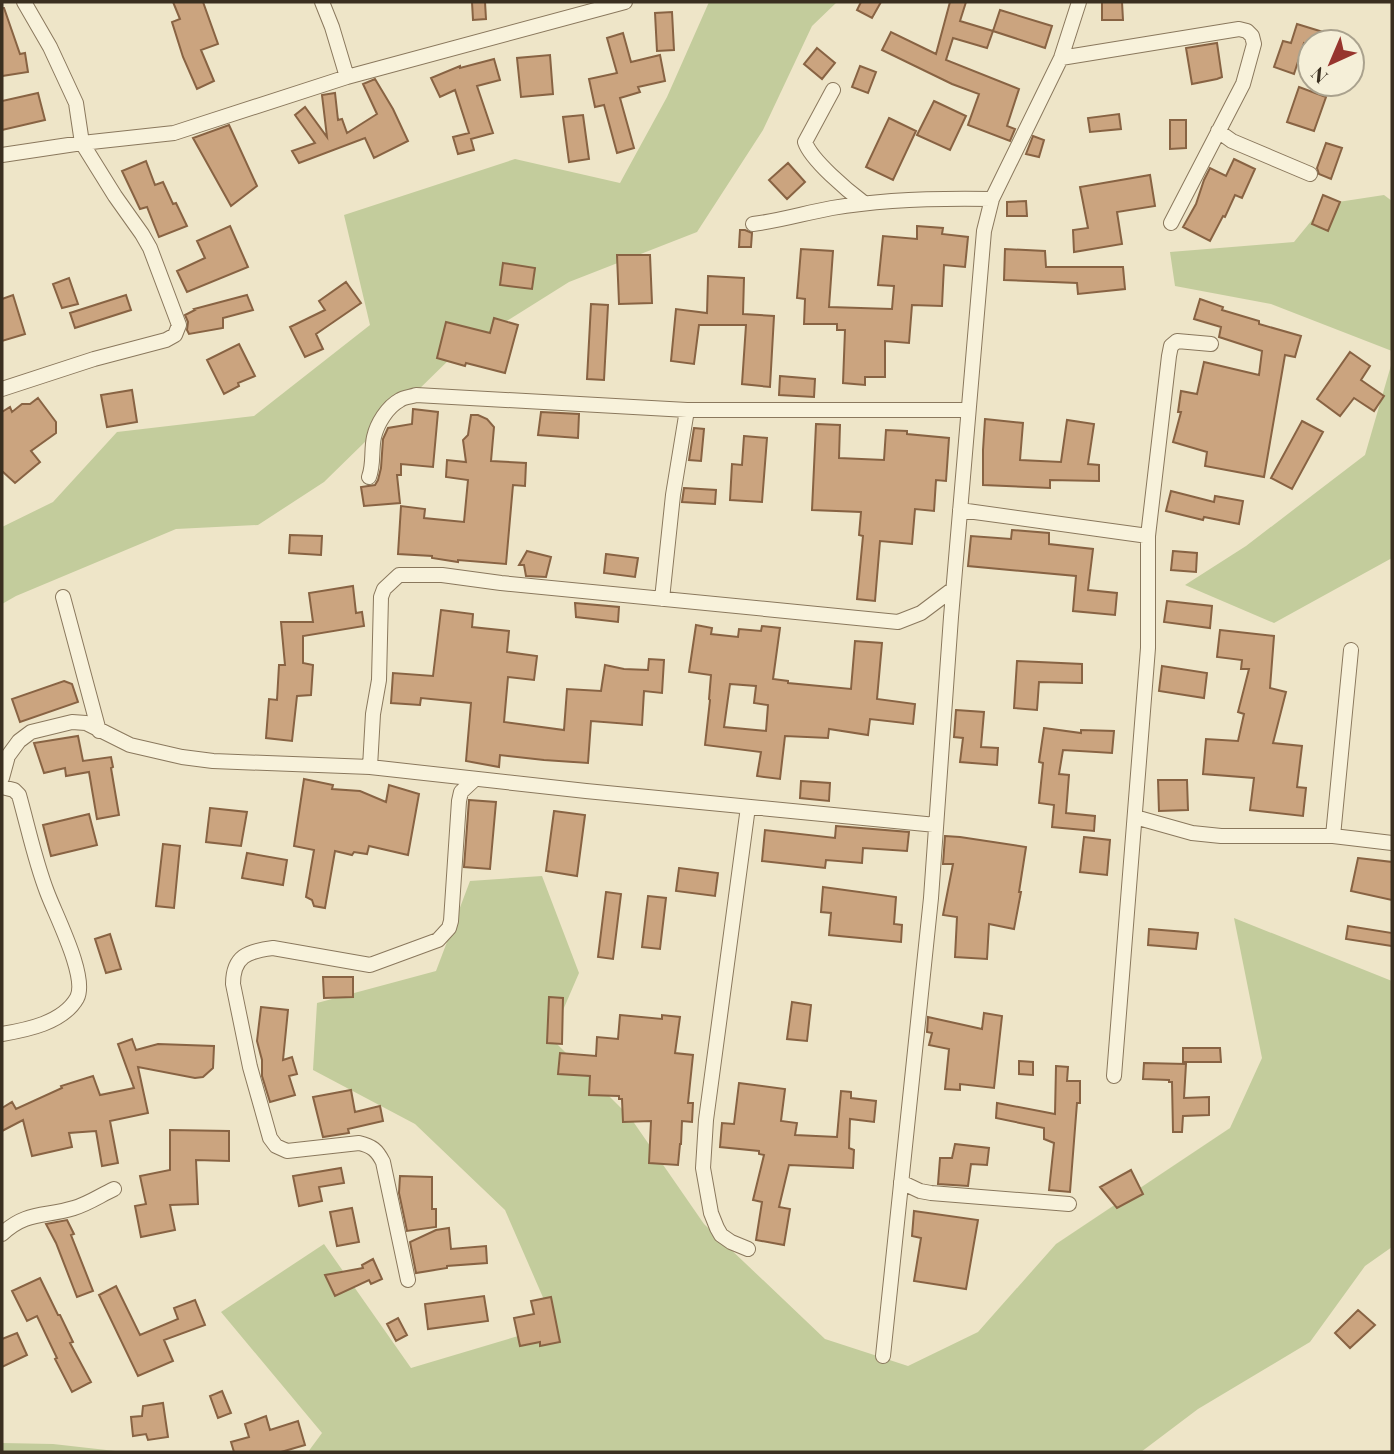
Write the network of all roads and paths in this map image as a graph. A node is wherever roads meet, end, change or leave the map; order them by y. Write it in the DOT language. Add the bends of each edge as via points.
graph roads {
  1 [pos="24,2"];
  2 [pos="322,2"];
  3 [pos="625,2"];
  4 [pos="1079,2"];
  5 [pos="1061,58"];
  6 [pos="347,77"];
  7 [pos="833,90"];
  8 [pos="1218,131"];
  9 [pos="82,143"];
  10 [pos="2,155"];
  11 [pos="1310,174"];
  12 [pos="992,199"];
  13 [pos="863,203"];
  14 [pos="1171,223"];
  15 [pos="753,224"];
  16 [pos="1211,344"];
  17 [pos="2,389"];
  18 [pos="687,410"];
  19 [pos="968,411"];
  20 [pos="369,477"];
  21 [pos="960,510"];
  22 [pos="1148,536"];
  23 [pos="953,589"];
  24 [pos="63,597"];
  25 [pos="662,598"];
  26 [pos="1351,650"];
  27 [pos="99,731"];
  28 [pos="370,767"];
  29 [pos="2,778"];
  30 [pos="475,779"];
  31 [pos="2,787"];
  32 [pos="748,807"];
  33 [pos="1135,817"];
  34 [pos="936,825"];
  35 [pos="1333,836"];
  36 [pos="1392,843"];
  37 [pos="2,1034"];
  38 [pos="1114,1076"];
  39 [pos="901,1182"];
  40 [pos="114,1189"];
  41 [pos="1069,1204"];
  42 [pos="2,1234"];
  43 [pos="748,1249"];
  44 [pos="408,1280"];
  45 [pos="883,1356"];
  1 -- 9 [label="street" via="76,103"];
  2 -- 6 [label="street"];
  3 -- 6 [label="street"];
  4 -- 5 [label="street"];
  5 -- 8 [label="street" via="1247,31 1254,44 1243,84"];
  5 -- 12 [label="street"];
  6 -- 9 [label="street" via="174,133"];
  7 -- 13 [label="street" via="805,142"];
  8 -- 11 [label="street"];
  8 -- 14 [label="street"];
  9 -- 10 [label="street"];
  9 -- 17 [label="street" via="150,248 179,325 175,335 166,340"];
  12 -- 13 [label="street"];
  12 -- 19 [label="street" via="984,231"];
  13 -- 15 [label="street"];
  16 -- 22 [label="street" via="1177,341 1171,346"];
  18 -- 19 [label="street"];
  18 -- 20 [label="street" via="416,395 401,399 383,418 374,439"];
  18 -- 25 [label="street"];
  19 -- 21 [label="street"];
  21 -- 22 [label="street"];
  21 -- 23 [label="street"];
  22 -- 33 [label="street" via="1148,648"];
  23 -- 25 [label="street" via="921,613 898,622"];
  23 -- 34 [label="street"];
  24 -- 27 [label="street"];
  25 -- 28 [label="street" via="442,575 399,575 380,597 379,680"];
  26 -- 35 [label="street"];
  27 -- 28 [label="street" via="130,745 182,757"];
  27 -- 29 [label="street" via="72,722 31,732 8,756"];
  28 -- 30 [label="street"];
  30 -- 32 [label="street"];
  30 -- 44 [label="street" via="461,792 451,921 438,940 370,965 261,949 244,956 233,972 250,1067 270,1138 287,1151 359,1143 378,1151"];
  31 -- 37 [label="street" via="19,795 79,981 78,997 58,1016 41,1026"];
  32 -- 34 [label="street"];
  32 -- 43 [label="street" via="703,1168 717,1228 731,1242"];
  33 -- 35 [label="street" via="1220,836"];
  33 -- 38 [label="street"];
  34 -- 39 [label="street"];
  35 -- 36 [label="street"];
  39 -- 41 [label="street" via="931,1193"];
  39 -- 45 [label="street"];
  40 -- 42 [label="street" via="76,1208 25,1218"];
}
